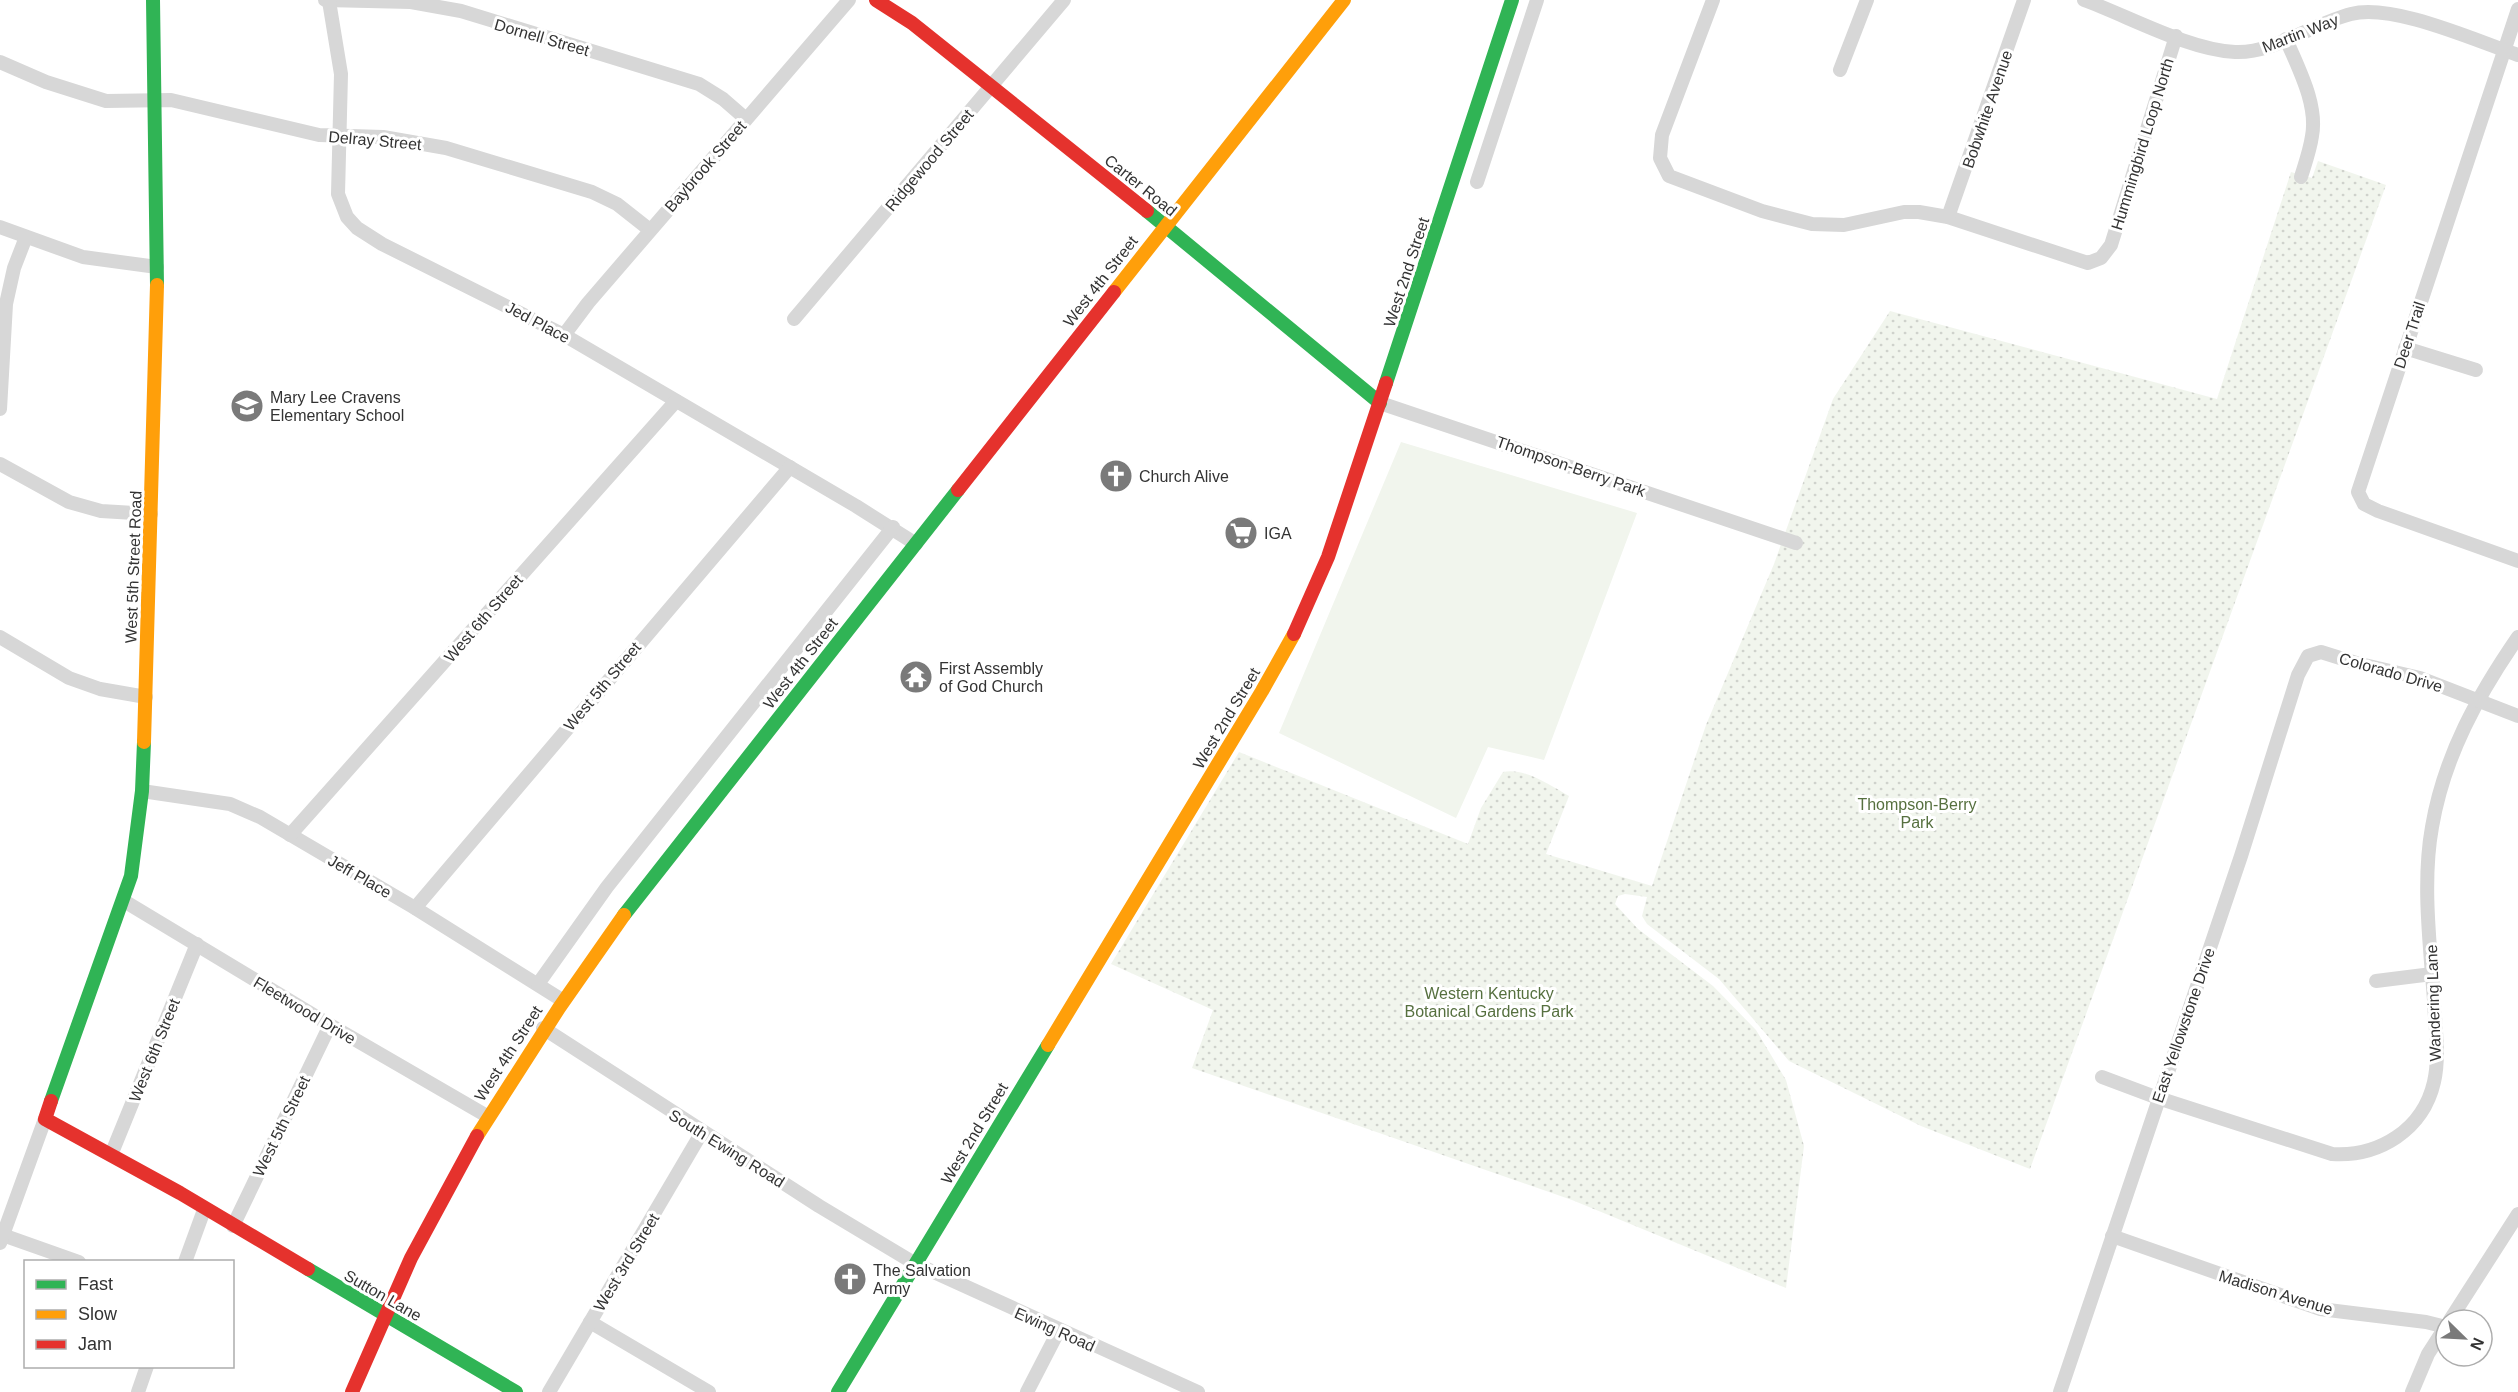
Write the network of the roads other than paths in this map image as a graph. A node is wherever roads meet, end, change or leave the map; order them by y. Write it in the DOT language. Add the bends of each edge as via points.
graph roads {
  1 [pos="153,0"];
  2 [pos="327,0"];
  3 [pos="849,0"];
  4 [pos="876,0"];
  5 [pos="1064,0"];
  6 [pos="1344,0"];
  7 [pos="1512,0"];
  8 [pos="1537,0"];
  9 [pos="1713,0"];
  10 [pos="1867,0"];
  11 [pos="2024,0"];
  12 [pos="2084,0"];
  13 [pos="2353,6"];
  14 [pos="2518,9"];
  15 [pos="2176,36"];
  16 [pos="2286,39"];
  17 [pos="2504,50"];
  18 [pos="2518,55"];
  19 [pos="0,62"];
  20 [pos="1840,70"];
  21 [pos="991,86"];
  22 [pos="158,99"];
  23 [pos="746,118"];
  24 [pos="1470,129"];
  25 [pos="341,137"];
  26 [pos="1491,138"];
  27 [pos="2301,177"];
  28 [pos="1477,182"];
  29 [pos="1948,218"];
  30 [pos="1165,225"];
  31 [pos="0,227"];
  32 [pos="650,230"];
  33 [pos="26,237"];
  34 [pos="158,267"];
  35 [pos="794,319"];
  36 [pos="564,335"];
  37 [pos="2405,348"];
  38 [pos="2476,370"];
  39 [pos="676,401"];
  40 [pos="1380,403"];
  41 [pos="0,409"];
  42 [pos="0,464"];
  43 [pos="790,467"];
  44 [pos="152,514"];
  45 [pos="893,528"];
  46 [pos="916,543"];
  47 [pos="1796,543"];
  48 [pos="2518,561"];
  49 [pos="0,637"];
  50 [pos="2518,637"];
  51 [pos="2306,659"];
  52 [pos="146,697"];
  53 [pos="2477,699"];
  54 [pos="2518,716"];
  55 [pos="142,791"];
  56 [pos="290,836"];
  57 [pos="124,901"];
  58 [pos="415,908"];
  59 [pos="197,944"];
  60 [pos="2432,974"];
  61 [pos="2376,981"];
  62 [pos="538,984"];
  63 [pos="562,999"];
  64 [pos="330,1025"];
  65 [pos="543,1028"];
  66 [pos="2102,1077"];
  67 [pos="2158,1098"];
  68 [pos="487,1116"];
  69 [pos="45,1119"];
  70 [pos="702,1132"];
  71 [pos="111,1155"];
  72 [pos="204,1210"];
  73 [pos="2518,1214"];
  74 [pos="233,1226"];
  75 [pos="2112,1236"];
  76 [pos="1,1237"];
  77 [pos="73,1260"];
  78 [pos="186,1260"];
  79 [pos="914,1263"];
  80 [pos="2458,1308"];
  81 [pos="384,1315"];
  82 [pos="590,1322"];
  83 [pos="2434,1324"];
  84 [pos="1059,1330"];
  85 [pos="2434,1345"];
  86 [pos="146,1368"];
  87 [pos="138,1392"];
  88 [pos="352,1392"];
  89 [pos="516,1392"];
  90 [pos="549,1392"];
  91 [pos="709,1392"];
  92 [pos="838,1392"];
  93 [pos="1028,1392"];
  94 [pos="1198,1392"];
  95 [pos="2060,1392"];
  96 [pos="2412,1392"];
  1 -- 22 [label="main road, West 5th Street Road"];
  2 -- 23 [label="street, Dornell Street" via="411,2 461,11 699,84"];
  2 -- 25 [label="street, Jed Place" via="341,74"];
  3 -- 23 [label="street, Baybrook Street"];
  4 -- 21 [label="main road, Carter Road" via="912,23"];
  5 -- 21 [label="street, Ridgewood Street"];
  6 -- 30 [label="main road, West 4th Street"];
  7 -- 24 [label="main road, West 2nd Street"];
  8 -- 26 [label="street"];
  9 -- 29 [label="street" via="1662,135 1660,158 1669,176 1762,211 1812,224 1844,225 1905,212"];
  10 -- 20 [label="street"];
  11 -- 29 [label="street, Bobwhite Avenue"];
  12 -- 15 [label="street, Martin Way"];
  13 -- 16 [label="street, Martin Way"];
  13 -- 17 [label="street, Martin Way" via="2406,17"];
  14 -- 17 [label="street, Deer Trail"];
  15 -- 16 [label="street, Martin Way" via="2238,52"];
  15 -- 29 [label="street, Hummingbird Loop North" via="2119,223 2101,258 2088,263"];
  16 -- 27 [label="street" via="2313,114 2312,137"];
  17 -- 18 [label="street, Martin Way"];
  17 -- 37 [label="street, Deer Trail"];
  19 -- 22 [label="street, Delray Street" via="106,101"];
  21 -- 30 [label="main road, Carter Road"];
  21 -- 35 [label="street, Ridgewood Street"];
  22 -- 25 [label="street, Delray Street"];
  22 -- 34 [label="main road, West 5th Street Road"];
  23 -- 32 [label="street, Baybrook Street"];
  24 -- 26 [label="street"];
  24 -- 40 [label="main road, West 2nd Street"];
  25 -- 32 [label="street, Delray Street" via="415,141 558,181 617,204"];
  25 -- 36 [label="street, Jed Place" via="338,194 347,217 357,228"];
  26 -- 28 [label="street"];
  30 -- 40 [label="main road, Carter Road"];
  30 -- 46 [label="main road, West 4th Street"];
  31 -- 33 [label="street"];
  32 -- 36 [label="street, Baybrook Street"];
  33 -- 34 [label="street" via="83,257"];
  33 -- 41 [label="street" via="6,304"];
  34 -- 44 [label="main road, West 5th Street Road"];
  36 -- 39 [label="street, Jed Place"];
  37 -- 38 [label="street"];
  37 -- 48 [label="street, Deer Trail" via="2359,499 2378,511"];
  39 -- 43 [label="street, Jed Place"];
  39 -- 56 [label="street, West 6th Street"];
  40 -- 47 [label="street, Thompson-Berry Park"];
  40 -- 79 [label="main road, West 2nd Street" via="1328,557 1291,639"];
  42 -- 44 [label="street" via="69,502 101,511"];
  43 -- 45 [label="street, Jed Place"];
  43 -- 58 [label="street, West 5th Street"];
  44 -- 52 [label="main road, West 5th Street Road"];
  45 -- 46 [label="street, Jed Place"];
  45 -- 62 [label="street, West 4th Street" via="608,887"];
  46 -- 63 [label="main road, West 4th Street" via="643,889"];
  49 -- 52 [label="street" via="69,678 100,689"];
  50 -- 53 [label="street, Wandering Lane"];
  51 -- 53 [label="street, Colorado Drive" via="2313,652 2321,652 2420,678"];
  51 -- 67 [label="street, East Yellowstone Drive"];
  52 -- 55 [label="main road, West 5th Street Road"];
  53 -- 54 [label="street, Colorado Drive"];
  53 -- 60 [label="street, Wandering Lane" via="2454,754 2432,825 2428,881"];
  55 -- 56 [label="street, Jeff Place" via="230,804"];
  55 -- 57 [label="main road, West 5th Street Road" via="136,855"];
  56 -- 58 [label="street, Jeff Place"];
  57 -- 59 [label="street, Fleetwood Drive"];
  57 -- 69 [label="main road, West 5th Street Road"];
  58 -- 62 [label="street, Jeff Place"];
  59 -- 64 [label="street, Fleetwood Drive"];
  59 -- 71 [label="street, West 6th Street"];
  60 -- 61 [label="street"];
  60 -- 67 [label="street, Wandering Lane" via="2437,1047 2430,1095 2415,1122 2376,1149 2347,1155 2318,1151"];
  62 -- 63 [label="street, Jeff Place"];
  63 -- 65 [label="main road, West 4th Street"];
  64 -- 68 [label="street, Fleetwood Drive"];
  64 -- 74 [label="street, West 5th Street"];
  65 -- 68 [label="main road, West 4th Street"];
  65 -- 70 [label="street, South Ewing Road"];
  66 -- 67 [label="street, Wandering Lane"];
  67 -- 75 [label="street, East Yellowstone Drive"];
  68 -- 81 [label="main road, West 4th Street" via="435,1207"];
  69 -- 71 [label="main road"];
  69 -- 76 [label="street"];
  70 -- 79 [label="street, South Ewing Road"];
  70 -- 82 [label="street, West 3rd Street"];
  71 -- 72 [label="main road"];
  72 -- 74 [label="main road, Sutton Lane"];
  72 -- 78 [label="street"];
  73 -- 80 [label="street"];
  74 -- 81 [label="main road, Sutton Lane"];
  75 -- 83 [label="street, Madison Avenue" via="2320,1309"];
  75 -- 95 [label="street, East Yellowstone Drive"];
  76 -- 77 [label="street"];
  79 -- 84 [label="street, Ewing Road"];
  79 -- 92 [label="main road, West 2nd Street"];
  81 -- 88 [label="main road, West 4th Street"];
  81 -- 89 [label="main road, Sutton Lane"];
  82 -- 90 [label="street, West 3rd Street"];
  82 -- 91 [label="street"];
  84 -- 93 [label="street"];
  84 -- 94 [label="street, Ewing Road"];
  85 -- 96 [label="street"];
  86 -- 87 [label="street"];
}
